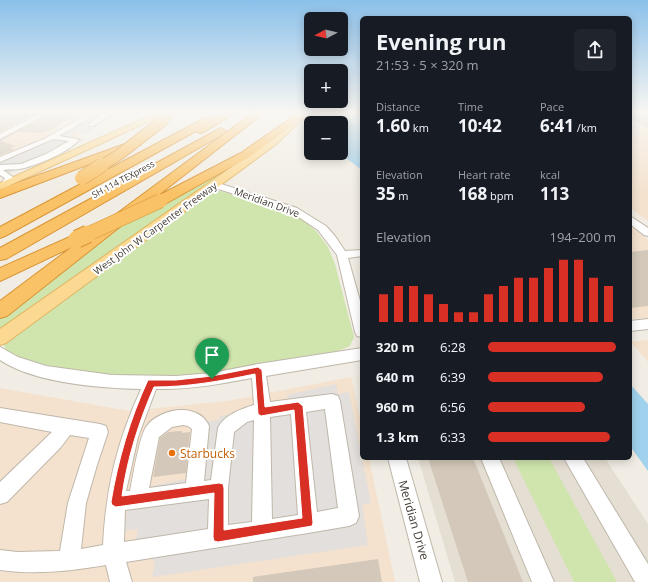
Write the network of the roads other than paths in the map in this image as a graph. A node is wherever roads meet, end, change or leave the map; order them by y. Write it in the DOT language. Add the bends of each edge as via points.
graph roads {
  1 [pos="47,139"];
  2 [pos="69,139"];
  3 [pos="101,139"];
  4 [pos="128,139"];
  5 [pos="138,139"];
  6 [pos="173,139"];
  7 [pos="185,139"];
  8 [pos="195,139"];
  9 [pos="205,139"];
  10 [pos="223,139"];
  11 [pos="268,139"];
  12 [pos="276,139"];
  13 [pos="0,160"];
  14 [pos="1,179"];
  15 [pos="215,185"];
  16 [pos="632,221"];
  17 [pos="0,224"];
  18 [pos="0,233"];
  19 [pos="648,233"];
  20 [pos="0,241"];
  21 [pos="0,246"];
  22 [pos="360,253"];
  23 [pos="0,255"];
  24 [pos="342,256"];
  25 [pos="0,275"];
  26 [pos="0,311"];
  27 [pos="360,324"];
  28 [pos="648,324"];
  29 [pos="632,326"];
  30 [pos="0,338"];
  31 [pos="0,353"];
  32 [pos="360,354"];
  33 [pos="258,370"];
  34 [pos="151,383"];
  35 [pos="298,406"];
  36 [pos="261,412"];
  37 [pos="0,415"];
  38 [pos="66,426"];
  39 [pos="398,460"];
  40 [pos="491,460"];
  41 [pos="574,460"];
  42 [pos="219,488"];
  43 [pos="194,491"];
  44 [pos="0,495"];
  45 [pos="137,499"];
  46 [pos="116,502"];
  47 [pos="308,523"];
  48 [pos="262,530"];
  49 [pos="218,537"];
  50 [pos="113,554"];
  51 [pos="0,560"];
  52 [pos="69,562"];
  53 [pos="121,582"];
  54 [pos="432,582"];
  55 [pos="543,582"];
  56 [pos="647,582"];
  1 -- 13 [label="street"];
  2 -- 14 [label="street" via="75,140 60,150 23,166 8,165"];
  3 -- 14 [label="main road" via="43,167"];
  4 -- 14 [label="highway"];
  5 -- 17 [label="highway, bridge" via="120,154 48,199"];
  6 -- 18 [label="highway"];
  7 -- 20 [label="highway, SH 114 TEXpress"];
  8 -- 21 [label="highway, SH 114 TEXpress"];
  9 -- 23 [label="highway"];
  10 -- 26 [label="highway"];
  11 -- 25 [label="highway, bridge" via="245,155 160,201"];
  12 -- 15 [label="main road, West John W Carpenter Freeway"];
  15 -- 24 [label="street, Meridian Drive" via="300,213 322,228"];
  15 -- 30 [label="main road, West John W Carpenter Freeway"];
  16 -- 19 [label="street"];
  22 -- 24 [label="street"];
  24 -- 27 [label="street, Meridian Drive"];
  28 -- 29 [label="street"];
  31 -- 34 [label="street" via="14,362 46,372 112,382"];
  32 -- 33 [label="street"];
  33 -- 34 [label="street" via="205,380"];
  33 -- 36 [label="street"];
  34 -- 46 [label="street" via="121,470"];
  35 -- 36 [label="street"];
  35 -- 47 [label="street"];
  35 -- 47 [label="street" via="332,401 349,516"];
  36 -- 42 [label="street" via="247,414 226,428"];
  36 -- 48 [label="street"];
  37 -- 38 [label="street"];
  38 -- 44 [label="street" via="55,441"];
  38 -- 52 [label="street" via="100,432 77,503"];
  39 -- 54 [label="street, Meridian Drive"];
  40 -- 55 [label="street"];
  41 -- 56 [label="street"];
  42 -- 43 [label="street"];
  42 -- 49 [label="street"];
  43 -- 45 [label="street"];
  43 -- 45 [label="street" via="201,426 197,420 190,418 170,419 158,425 150,434"];
  45 -- 46 [label="street"];
  46 -- 50 [label="street"];
  47 -- 48 [label="street"];
  48 -- 49 [label="street"];
  49 -- 50 [label="street"];
  50 -- 52 [label="street"];
  50 -- 53 [label="street"];
  51 -- 52 [label="street"];
}
